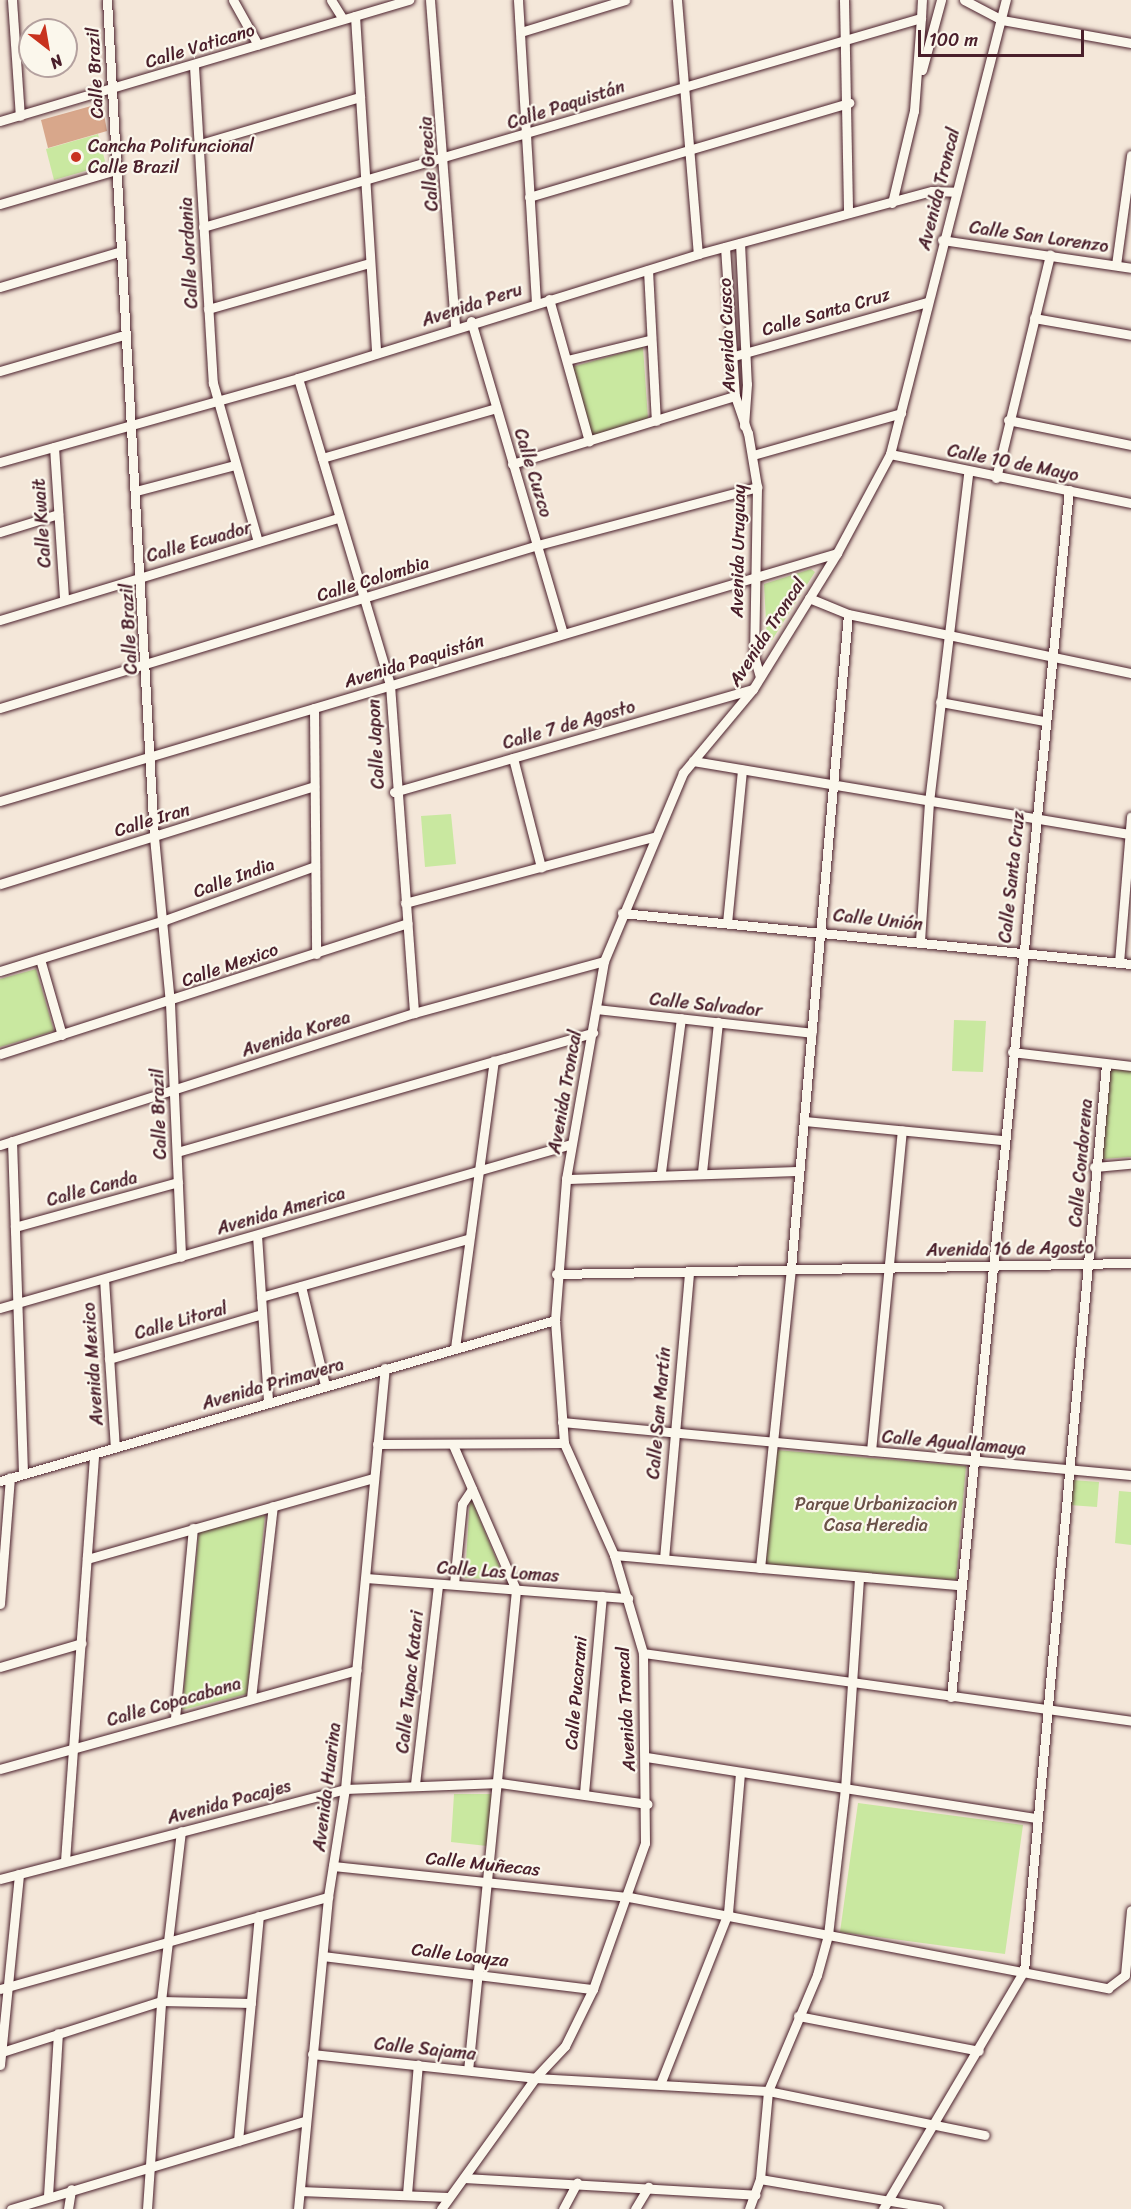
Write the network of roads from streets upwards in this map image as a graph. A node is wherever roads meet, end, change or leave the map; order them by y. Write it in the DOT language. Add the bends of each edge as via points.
graph roads {
  1 [pos="12,0"];
  2 [pos="233,0"];
  3 [pos="331,0"];
  4 [pos="409,0"];
  5 [pos="430,0"];
  6 [pos="518,0"];
  7 [pos="625,0"];
  8 [pos="677,0"];
  9 [pos="844,0"];
  10 [pos="922,0"];
  11 [pos="941,0"];
  12 [pos="964,0"];
  13 [pos="1006,0"];
  14 [pos="109,1"];
  15 [pos="355,15"];
  16 [pos="921,18"];
  17 [pos="343,19"];
  18 [pos="1002,21"];
  19 [pos="521,32"];
  20 [pos="845,37"];
  21 [pos="1131,43"];
  22 [pos="258,45"];
  23 [pos="194,66"];
  24 [pos="684,84"];
  25 [pos="113,88"];
  26 [pos="917,89"];
  27 [pos="360,97"];
  28 [pos="849,103"];
  29 [pos="20,116"];
  30 [pos="0,121"];
  31 [pos="528,134"];
  32 [pos="200,144"];
  33 [pos="688,149"];
  34 [pos="1131,155"];
  35 [pos="446,160"];
  36 [pos="116,170"];
  37 [pos="366,183"];
  38 [pos="956,192"];
  39 [pos="529,197"];
  40 [pos="892,203"];
  41 [pos="0,204"];
  42 [pos="848,213"];
  43 [pos="203,227"];
  44 [pos="942,240"];
  45 [pos="740,243"];
  46 [pos="725,247"];
  47 [pos="118,252"];
  48 [pos="698,254"];
  49 [pos="1050,254"];
  50 [pos="369,263"];
  51 [pos="1116,265"];
  52 [pos="1131,268"];
  53 [pos="648,270"];
  54 [pos="0,287"];
  55 [pos="549,299"];
  56 [pos="536,302"];
  57 [pos="928,302"];
  58 [pos="208,309"];
  59 [pos="1034,318"];
  60 [pos="471,321"];
  61 [pos="455,327"];
  62 [pos="124,335"];
  63 [pos="1131,335"];
  64 [pos="649,340"];
  65 [pos="745,352"];
  66 [pos="376,353"];
  67 [pos="734,356"];
  68 [pos="567,360"];
  69 [pos="0,371"];
  70 [pos="298,378"];
  71 [pos="735,396"];
  72 [pos="216,402"];
  73 [pos="496,408"];
  74 [pos="901,413"];
  75 [pos="1008,420"];
  76 [pos="656,421"];
  77 [pos="744,426"];
  78 [pos="130,427"];
  79 [pos="589,441"];
  80 [pos="1131,446"];
  81 [pos="54,447"];
  82 [pos="890,454"];
  83 [pos="753,455"];
  84 [pos="322,458"];
  85 [pos="0,462"];
  86 [pos="512,464"];
  87 [pos="234,465"];
  88 [pos="968,473"];
  89 [pos="996,478"];
  90 [pos="756,487"];
  91 [pos="1070,490"];
  92 [pos="136,491"];
  93 [pos="1131,502"];
  94 [pos="58,514"];
  95 [pos="338,518"];
  96 [pos="0,532"];
  97 [pos="258,542"];
  98 [pos="538,545"];
  99 [pos="837,552"];
  100 [pos="143,576"];
  101 [pos="756,577"];
  102 [pos="64,598"];
  103 [pos="809,598"];
  104 [pos="364,599"];
  105 [pos="848,614"];
  106 [pos="0,620"];
  107 [pos="563,634"];
  108 [pos="947,635"];
  109 [pos="1050,657"];
  110 [pos="147,664"];
  111 [pos="1131,673"];
  112 [pos="760,677"];
  113 [pos="390,685"];
  114 [pos="753,689"];
  115 [pos="940,702"];
  116 [pos="0,708"];
  117 [pos="314,708"];
  118 [pos="1044,721"];
  119 [pos="151,756"];
  120 [pos="513,758"];
  121 [pos="693,761"];
  122 [pos="742,770"];
  123 [pos="314,786"];
  124 [pos="834,788"];
  125 [pos="394,792"];
  126 [pos="0,801"];
  127 [pos="929,802"];
  128 [pos="1131,816"];
  129 [pos="1035,818"];
  130 [pos="1129,834"];
  131 [pos="154,837"];
  132 [pos="653,837"];
  133 [pos="315,866"];
  134 [pos="541,867"];
  135 [pos="0,884"];
  136 [pos="405,903"];
  137 [pos="622,913"];
  138 [pos="165,920"];
  139 [pos="407,923"];
  140 [pos="727,923"];
  141 [pos="822,931"];
  142 [pos="920,941"];
  143 [pos="1021,951"];
  144 [pos="316,954"];
  145 [pos="40,959"];
  146 [pos="604,961"];
  147 [pos="1119,963"];
  148 [pos="1131,964"];
  149 [pos="0,971"];
  150 [pos="170,1003"];
  151 [pos="596,1009"];
  152 [pos="414,1013"];
  153 [pos="681,1018"];
  154 [pos="718,1022"];
  155 [pos="593,1032"];
  156 [pos="812,1033"];
  157 [pos="62,1035"];
  158 [pos="1012,1052"];
  159 [pos="0,1054"];
  160 [pos="494,1061"];
  161 [pos="1106,1064"];
  162 [pos="1131,1066"];
  163 [pos="175,1091"];
  164 [pos="804,1121"];
  165 [pos="902,1130"];
  166 [pos="1002,1140"];
  167 [pos="12,1141"];
  168 [pos="571,1144"];
  169 [pos="0,1145"];
  170 [pos="177,1152"];
  171 [pos="1131,1164"];
  172 [pos="1094,1167"];
  173 [pos="799,1170"];
  174 [pos="478,1171"];
  175 [pos="662,1172"];
  176 [pos="702,1172"];
  177 [pos="566,1179"];
  178 [pos="178,1182"];
  179 [pos="15,1227"];
  180 [pos="258,1235"];
  181 [pos="467,1239"];
  182 [pos="181,1257"];
  183 [pos="1131,1263"];
  184 [pos="1090,1264"];
  185 [pos="990,1267"];
  186 [pos="791,1268"];
  187 [pos="889,1268"];
  188 [pos="689,1271"];
  189 [pos="556,1274"];
  190 [pos="104,1279"];
  191 [pos="301,1286"];
  192 [pos="261,1297"];
  193 [pos="18,1303"];
  194 [pos="0,1308"];
  195 [pos="262,1314"];
  196 [pos="555,1320"];
  197 [pos="455,1348"];
  198 [pos="110,1359"];
  199 [pos="385,1368"];
  200 [pos="325,1385"];
  201 [pos="268,1402"];
  202 [pos="562,1422"];
  203 [pos="674,1431"];
  204 [pos="774,1440"];
  205 [pos="564,1443"];
  206 [pos="377,1444"];
  207 [pos="453,1445"];
  208 [pos="115,1447"];
  209 [pos="871,1451"];
  210 [pos="94,1454"];
  211 [pos="972,1461"];
  212 [pos="1067,1470"];
  213 [pos="23,1473"];
  214 [pos="1131,1475"];
  215 [pos="10,1478"];
  216 [pos="374,1478"];
  217 [pos="0,1481"];
  218 [pos="472,1489"];
  219 [pos="273,1506"];
  220 [pos="194,1528"];
  221 [pos="614,1556"];
  222 [pos="87,1559"];
  223 [pos="664,1559"];
  224 [pos="760,1568"];
  225 [pos="1,1570"];
  226 [pos="366,1578"];
  227 [pos="859,1578"];
  228 [pos="438,1584"];
  229 [pos="454,1584"];
  230 [pos="960,1585"];
  231 [pos="516,1590"];
  232 [pos="602,1596"];
  233 [pos="628,1598"];
  234 [pos="0,1605"];
  235 [pos="82,1643"];
  236 [pos="642,1653"];
  237 [pos="0,1667"];
  238 [pos="357,1670"];
  239 [pos="850,1682"];
  240 [pos="951,1696"];
  241 [pos="250,1698"];
  242 [pos="1048,1710"];
  243 [pos="175,1718"];
  244 [pos="1131,1721"];
  245 [pos="70,1749"];
  246 [pos="646,1758"];
  247 [pos="0,1769"];
  248 [pos="740,1773"];
  249 [pos="500,1783"];
  250 [pos="416,1784"];
  251 [pos="345,1789"];
  252 [pos="845,1789"];
  253 [pos="584,1793"];
  254 [pos="648,1804"];
  255 [pos="1035,1818"];
  256 [pos="181,1831"];
  257 [pos="65,1861"];
  258 [pos="333,1866"];
  259 [pos="19,1874"];
  260 [pos="0,1879"];
  261 [pos="488,1880"];
  262 [pos="328,1897"];
  263 [pos="629,1897"];
  264 [pos="1131,1910"];
  265 [pos="728,1913"];
  266 [pos="259,1916"];
  267 [pos="828,1935"];
  268 [pos="168,1941"];
  269 [pos="323,1956"];
  270 [pos="1024,1971"];
  271 [pos="478,1972"];
  272 [pos="4,1987"];
  273 [pos="593,1989"];
  274 [pos="160,2001"];
  275 [pos="251,2003"];
  276 [pos="798,2016"];
  277 [pos="58,2033"];
  278 [pos="979,2051"];
  279 [pos="2,2052"];
  280 [pos="312,2054"];
  281 [pos="418,2064"];
  282 [pos="0,2065"];
  283 [pos="468,2069"];
  284 [pos="535,2078"];
  285 [pos="661,2082"];
  286 [pos="768,2091"];
  287 [pos="304,2121"];
  288 [pos="932,2126"];
  289 [pos="985,2135"];
  290 [pos="238,2140"];
  291 [pos="151,2166"];
  292 [pos="464,2178"];
  293 [pos="760,2178"];
  294 [pos="577,2183"];
  295 [pos="648,2187"];
  296 [pos="71,2189"];
  297 [pos="300,2191"];
  298 [pos="407,2194"];
  299 [pos="756,2195"];
  300 [pos="48,2196"];
  301 [pos="448,2197"];
  302 [pos="889,2200"];
  303 [pos="10,2209"];
  304 [pos="68,2209"];
  305 [pos="147,2209"];
  306 [pos="298,2209"];
  307 [pos="441,2209"];
  308 [pos="563,2209"];
  309 [pos="635,2209"];
  310 [pos="749,2209"];
  311 [pos="884,2209"];
  312 [pos="938,2209"];
  1 -- 29 [label="street"];
  2 -- 22 [label="street"];
  3 -- 17 [label="street"];
  4 -- 15 [label="street, Calle Vaticano"];
  5 -- 35 [label="street, Calle Grecia"];
  6 -- 19 [label="street"];
  7 -- 19 [label="street"];
  8 -- 24 [label="street"];
  9 -- 20 [label="street"];
  10 -- 16 [label="street"];
  11 -- 26 [label="street"];
  12 -- 18 [label="street"];
  13 -- 18 [label="street, Avenida Troncal"];
  14 -- 25 [label="street, Calle Brazil"];
  15 -- 17 [label="street, Calle Vaticano"];
  15 -- 27 [label="street"];
  16 -- 20 [label="street, Calle Paquistán"];
  16 -- 26 [label="street"];
  17 -- 22 [label="street, Calle Vaticano"];
  18 -- 21 [label="street"];
  18 -- 38 [label="street, Avenida Troncal"];
  19 -- 31 [label="street"];
  20 -- 24 [label="street, Calle Paquistán"];
  20 -- 28 [label="street"];
  22 -- 23 [label="street, Calle Vaticano"];
  23 -- 25 [label="street, Calle Vaticano"];
  23 -- 32 [label="street, Calle Jordania"];
  24 -- 31 [label="street, Calle Paquistán"];
  24 -- 33 [label="street"];
  25 -- 29 [label="street, Calle Vaticano"];
  25 -- 36 [label="street, Calle Brazil"];
  26 -- 40 [label="street"];
  27 -- 32 [label="street"];
  27 -- 37 [label="street"];
  28 -- 33 [label="street"];
  28 -- 42 [label="street"];
  29 -- 30 [label="street, Calle Vaticano"];
  31 -- 35 [label="street, Calle Paquistán"];
  31 -- 39 [label="street"];
  32 -- 43 [label="street, Calle Jordania"];
  33 -- 39 [label="street"];
  33 -- 48 [label="street"];
  34 -- 51 [label="street"];
  35 -- 37 [label="street, Calle Paquistán"];
  35 -- 61 [label="street, Calle Grecia"];
  36 -- 41 [label="street"];
  36 -- 47 [label="street, Calle Brazil"];
  37 -- 43 [label="street, Calle Paquistán"];
  37 -- 50 [label="street"];
  38 -- 40 [label="street, Avenida Peru" via="932,191"];
  38 -- 44 [label="street, Avenida Troncal"];
  39 -- 56 [label="street"];
  40 -- 42 [label="street, Avenida Peru"];
  42 -- 45 [label="street, Avenida Peru"];
  43 -- 58 [label="street, Calle Jordania"];
  44 -- 49 [label="street, Calle San Lorenzo"];
  44 -- 57 [label="street, Avenida Troncal"];
  45 -- 46 [label="street, Avenida Peru"];
  45 -- 65 [label="street, Avenida Cusco"];
  46 -- 48 [label="street, Avenida Peru"];
  46 -- 67 [label="street, Avenida Uruguay"];
  47 -- 54 [label="street"];
  47 -- 62 [label="street, Calle Brazil"];
  48 -- 53 [label="street, Avenida Peru"];
  49 -- 51 [label="street, Calle San Lorenzo"];
  49 -- 59 [label="street"];
  50 -- 58 [label="street"];
  50 -- 66 [label="street"];
  51 -- 52 [label="street, Calle San Lorenzo"];
  53 -- 55 [label="street, Avenida Peru"];
  53 -- 64 [label="street"];
  55 -- 56 [label="street, Avenida Peru"];
  55 -- 68 [label="street"];
  56 -- 60 [label="street, Avenida Peru"];
  57 -- 65 [label="street, Calle Santa Cruz"];
  57 -- 74 [label="street, Avenida Troncal"];
  58 -- 72 [label="street, Calle Jordania"];
  59 -- 63 [label="street"];
  59 -- 75 [label="street"];
  60 -- 61 [label="street, Avenida Peru"];
  60 -- 73 [label="street, Calle Cuzco"];
  61 -- 66 [label="street, Avenida Peru"];
  62 -- 69 [label="street"];
  62 -- 78 [label="street, Calle Brazil"];
  64 -- 68 [label="street"];
  64 -- 76 [label="street"];
  65 -- 67 [label="street, Calle Santa Cruz"];
  65 -- 77 [label="street, Avenida Cusco"];
  66 -- 70 [label="street, Avenida Peru"];
  67 -- 71 [label="street, Avenida Uruguay"];
  68 -- 79 [label="street"];
  70 -- 72 [label="street, Avenida Peru"];
  70 -- 84 [label="street, Calle Japon"];
  71 -- 76 [label="street"];
  71 -- 77 [label="street, Avenida Uruguay"];
  72 -- 78 [label="street, Avenida Peru"];
  72 -- 87 [label="street, Calle Jordania"];
  73 -- 84 [label="street"];
  73 -- 86 [label="street, Calle Cuzco"];
  74 -- 82 [label="street, Avenida Troncal"];
  74 -- 83 [label="street"];
  75 -- 80 [label="street"];
  75 -- 89 [label="street"];
  76 -- 79 [label="street"];
  77 -- 83 [label="street, Avenida Uruguay"];
  78 -- 81 [label="street, Avenida Peru"];
  78 -- 92 [label="street, Calle Brazil"];
  79 -- 86 [label="street"];
  81 -- 85 [label="street, Avenida Peru"];
  81 -- 94 [label="street, Calle Kwait"];
  82 -- 88 [label="street, Calle 10 de Mayo"];
  82 -- 99 [label="street, Avenida Troncal"];
  83 -- 90 [label="street, Avenida Uruguay"];
  84 -- 95 [label="street, Calle Japon"];
  86 -- 98 [label="street, Calle Cuzco"];
  87 -- 92 [label="street"];
  87 -- 97 [label="street, Calle Jordania"];
  88 -- 89 [label="street, Calle 10 de Mayo"];
  88 -- 108 [label="street"];
  89 -- 91 [label="street, Calle 10 de Mayo"];
  90 -- 98 [label="street, Calle Colombia"];
  90 -- 101 [label="street, Avenida Uruguay"];
  91 -- 93 [label="street, Calle 10 de Mayo"];
  91 -- 109 [label="street, Calle Santa Cruz"];
  92 -- 100 [label="street, Calle Brazil"];
  94 -- 96 [label="street"];
  94 -- 102 [label="street, Calle Kwait"];
  95 -- 97 [label="street, Calle Ecuador"];
  95 -- 104 [label="street, Calle Japon"];
  97 -- 100 [label="street, Calle Ecuador"];
  98 -- 104 [label="street, Calle Colombia"];
  98 -- 107 [label="street, Calle Cuzco"];
  99 -- 101 [label="street, Avenida Paquistán"];
  99 -- 103 [label="street, Avenida Troncal"];
  100 -- 102 [label="street, Calle Ecuador"];
  100 -- 110 [label="street, Calle Brazil"];
  101 -- 107 [label="street, Avenida Paquistán"];
  101 -- 112 [label="street, Avenida Uruguay" via="754,661"];
  102 -- 106 [label="street, Calle Ecuador"];
  103 -- 105 [label="street"];
  103 -- 112 [label="street, Avenida Troncal"];
  104 -- 110 [label="street, Calle Colombia"];
  104 -- 113 [label="street, Calle Japon"];
  105 -- 108 [label="street"];
  105 -- 124 [label="street"];
  107 -- 113 [label="street, Avenida Paquistán"];
  108 -- 109 [label="street"];
  108 -- 115 [label="street"];
  109 -- 111 [label="street"];
  109 -- 118 [label="street, Calle Santa Cruz"];
  110 -- 116 [label="street, Calle Colombia"];
  110 -- 119 [label="street, Calle Brazil"];
  112 -- 114 [label="street, Avenida Troncal"];
  113 -- 117 [label="street, Avenida Paquistán"];
  113 -- 125 [label="street, Calle Japon"];
  114 -- 120 [label="street, Calle 7 de Agosto"];
  114 -- 121 [label="street, Avenida Troncal"];
  115 -- 118 [label="street"];
  115 -- 127 [label="street"];
  117 -- 119 [label="street, Avenida Paquistán"];
  117 -- 123 [label="street"];
  118 -- 129 [label="street, Calle Santa Cruz"];
  119 -- 126 [label="street, Avenida Paquistán"];
  119 -- 131 [label="street, Calle Brazil"];
  120 -- 125 [label="street, Calle 7 de Agosto"];
  120 -- 134 [label="street"];
  121 -- 122 [label="street"];
  121 -- 132 [label="street, Avenida Troncal"];
  122 -- 124 [label="street"];
  122 -- 140 [label="street"];
  123 -- 131 [label="street, Calle Iran"];
  123 -- 133 [label="street"];
  124 -- 127 [label="street"];
  124 -- 141 [label="street"];
  125 -- 136 [label="street, Calle Japon"];
  127 -- 129 [label="street"];
  127 -- 142 [label="street"];
  128 -- 130 [label="street"];
  129 -- 130 [label="street"];
  129 -- 143 [label="street, Calle Santa Cruz"];
  130 -- 147 [label="street"];
  131 -- 135 [label="street, Calle Iran"];
  131 -- 138 [label="street, Calle Brazil"];
  132 -- 134 [label="street"];
  132 -- 137 [label="street, Avenida Troncal"];
  133 -- 138 [label="street, Calle India"];
  133 -- 144 [label="street"];
  134 -- 136 [label="street"];
  136 -- 139 [label="street, Calle Japon"];
  137 -- 140 [label="street, Calle Unión"];
  137 -- 146 [label="street, Avenida Troncal"];
  138 -- 145 [label="street, Calle India"];
  138 -- 150 [label="street, Calle Brazil"];
  139 -- 144 [label="street, Calle Mexico"];
  139 -- 152 [label="street, Calle Japon"];
  140 -- 141 [label="street, Calle Unión"];
  141 -- 142 [label="street, Calle Unión"];
  141 -- 156 [label="street"];
  142 -- 143 [label="street, Calle Unión"];
  143 -- 147 [label="street, Calle Unión"];
  143 -- 158 [label="street, Calle Santa Cruz"];
  144 -- 150 [label="street, Calle Mexico"];
  145 -- 149 [label="street, Calle India"];
  145 -- 157 [label="street"];
  146 -- 151 [label="street, Avenida Troncal"];
  146 -- 152 [label="street, Avenida Korea"];
  147 -- 148 [label="street, Calle Unión"];
  150 -- 157 [label="street, Calle Mexico"];
  150 -- 163 [label="street, Calle Brazil"];
  151 -- 153 [label="street, Calle Salvador"];
  151 -- 155 [label="street, Avenida Troncal"];
  152 -- 163 [label="street, Avenida Korea"];
  153 -- 154 [label="street, Calle Salvador"];
  153 -- 175 [label="street"];
  154 -- 156 [label="street, Calle Salvador"];
  154 -- 176 [label="street"];
  155 -- 160 [label="street"];
  155 -- 168 [label="street, Avenida Troncal"];
  156 -- 164 [label="street"];
  157 -- 159 [label="street, Calle Mexico"];
  158 -- 161 [label="street"];
  158 -- 166 [label="street, Calle Santa Cruz"];
  160 -- 170 [label="street"];
  160 -- 174 [label="street"];
  161 -- 162 [label="street"];
  161 -- 172 [label="street, Calle Condorena"];
  163 -- 167 [label="street, Avenida Korea"];
  163 -- 170 [label="street, Calle Brazil"];
  164 -- 165 [label="street"];
  164 -- 173 [label="street"];
  165 -- 166 [label="street"];
  165 -- 187 [label="street"];
  166 -- 185 [label="street, Calle Santa Cruz"];
  167 -- 169 [label="street, Avenida Korea"];
  167 -- 179 [label="street"];
  168 -- 174 [label="street, Avenida America"];
  168 -- 177 [label="street, Avenida Troncal"];
  170 -- 178 [label="street, Calle Brazil"];
  171 -- 172 [label="street"];
  172 -- 184 [label="street, Calle Condorena"];
  173 -- 176 [label="street"];
  173 -- 186 [label="street"];
  174 -- 180 [label="street, Avenida America"];
  174 -- 181 [label="street"];
  175 -- 176 [label="street"];
  175 -- 177 [label="street"];
  177 -- 189 [label="street, Avenida Troncal"];
  178 -- 179 [label="street, Calle Canda"];
  178 -- 182 [label="street, Calle Brazil"];
  179 -- 193 [label="street"];
  180 -- 182 [label="street, Avenida America"];
  180 -- 192 [label="street"];
  181 -- 191 [label="street"];
  181 -- 197 [label="street"];
  182 -- 190 [label="street, Avenida America"];
  183 -- 184 [label="street, Avenida 16 de Agosto"];
  184 -- 185 [label="street, Avenida 16 de Agosto"];
  184 -- 212 [label="street, Calle Condorena"];
  185 -- 187 [label="street, Avenida 16 de Agosto"];
  185 -- 211 [label="street, Calle Santa Cruz"];
  186 -- 187 [label="street, Avenida 16 de Agosto"];
  186 -- 188 [label="street, Avenida 16 de Agosto"];
  186 -- 204 [label="street"];
  187 -- 209 [label="street"];
  188 -- 189 [label="street, Avenida 16 de Agosto"];
  188 -- 203 [label="street, Calle San Martín"];
  189 -- 196 [label="street, Avenida Troncal"];
  190 -- 193 [label="street, Avenida America"];
  190 -- 198 [label="street, Avenida Mexico"];
  191 -- 192 [label="street"];
  191 -- 200 [label="street"];
  192 -- 195 [label="street"];
  193 -- 194 [label="street, Avenida America"];
  193 -- 213 [label="street"];
  195 -- 198 [label="street, Calle Litoral"];
  195 -- 201 [label="street"];
  196 -- 197 [label="street, Avenida Primavera"];
  196 -- 202 [label="street, Avenida Troncal"];
  197 -- 199 [label="street, Avenida Primavera"];
  198 -- 208 [label="street, Avenida Mexico"];
  199 -- 200 [label="street, Avenida Primavera"];
  199 -- 206 [label="street, Avenida Huarina"];
  200 -- 201 [label="street, Avenida Primavera"];
  201 -- 208 [label="street, Avenida Primavera"];
  202 -- 203 [label="street, Calle Aguallamaya"];
  202 -- 205 [label="street, Avenida Troncal"];
  203 -- 204 [label="street, Calle Aguallamaya"];
  203 -- 223 [label="street, Calle San Martín"];
  204 -- 209 [label="street, Calle Aguallamaya"];
  204 -- 224 [label="street"];
  205 -- 207 [label="street"];
  205 -- 221 [label="street, Avenida Troncal"];
  206 -- 207 [label="street"];
  206 -- 216 [label="street, Avenida Huarina"];
  207 -- 218 [label="street"];
  208 -- 210 [label="street, Avenida Primavera"];
  209 -- 211 [label="street, Calle Aguallamaya"];
  210 -- 213 [label="street, Avenida Primavera"];
  210 -- 222 [label="street"];
  211 -- 212 [label="street, Calle Aguallamaya"];
  211 -- 230 [label="street, Calle Santa Cruz"];
  212 -- 214 [label="street, Calle Aguallamaya"];
  212 -- 242 [label="street, Calle Condorena"];
  213 -- 215 [label="street, Avenida Primavera"];
  215 -- 217 [label="street, Avenida Primavera"];
  215 -- 225 [label="street"];
  216 -- 219 [label="street"];
  216 -- 226 [label="street, Avenida Huarina"];
  218 -- 229 [label="street" via="462,1504"];
  218 -- 231 [label="street"];
  219 -- 220 [label="street"];
  219 -- 241 [label="street"];
  220 -- 222 [label="street"];
  220 -- 243 [label="street"];
  221 -- 223 [label="street"];
  221 -- 233 [label="street, Avenida Troncal"];
  222 -- 235 [label="street"];
  223 -- 224 [label="street"];
  224 -- 227 [label="street"];
  225 -- 234 [label="street"];
  226 -- 228 [label="street, Calle Las Lomas"];
  226 -- 238 [label="street, Avenida Huarina"];
  227 -- 230 [label="street"];
  227 -- 239 [label="street"];
  228 -- 229 [label="street, Calle Las Lomas"];
  228 -- 250 [label="street, Calle Tupac Katari"];
  229 -- 231 [label="street, Calle Las Lomas"];
  230 -- 240 [label="street, Calle Santa Cruz"];
  231 -- 232 [label="street, Calle Las Lomas"];
  231 -- 249 [label="street"];
  232 -- 233 [label="street, Calle Las Lomas"];
  232 -- 253 [label="street, Calle Pucarani"];
  233 -- 236 [label="street, Avenida Troncal"];
  235 -- 237 [label="street"];
  235 -- 245 [label="street"];
  236 -- 239 [label="street"];
  236 -- 246 [label="street, Avenida Troncal"];
  238 -- 241 [label="street, Calle Copacabana"];
  238 -- 251 [label="street, Avenida Huarina"];
  239 -- 240 [label="street"];
  239 -- 252 [label="street"];
  240 -- 242 [label="street"];
  241 -- 243 [label="street, Calle Copacabana"];
  242 -- 244 [label="street"];
  242 -- 255 [label="street, Calle Condorena"];
  243 -- 245 [label="street, Calle Copacabana"];
  245 -- 247 [label="street, Calle Copacabana"];
  245 -- 257 [label="street"];
  246 -- 248 [label="street"];
  246 -- 254 [label="street, Avenida Troncal"];
  248 -- 252 [label="street"];
  248 -- 265 [label="street"];
  249 -- 250 [label="street, Avenida Pacajes"];
  249 -- 253 [label="street, Avenida Pacajes"];
  249 -- 261 [label="street"];
  250 -- 251 [label="street, Avenida Pacajes"];
  251 -- 256 [label="street, Avenida Pacajes"];
  251 -- 258 [label="street, Avenida Huarina"];
  252 -- 255 [label="street"];
  252 -- 267 [label="street"];
  253 -- 254 [label="street, Avenida Pacajes"];
  254 -- 263 [label="street, Avenida Troncal" via="645,1843"];
  255 -- 270 [label="street, Calle Condorena"];
  256 -- 257 [label="street, Avenida Pacajes"];
  256 -- 268 [label="street"];
  257 -- 259 [label="street, Avenida Pacajes"];
  258 -- 261 [label="street, Calle Muñecas"];
  258 -- 262 [label="street, Avenida Huarina"];
  259 -- 260 [label="street, Avenida Pacajes"];
  259 -- 272 [label="street"];
  261 -- 263 [label="street, Calle Muñecas"];
  261 -- 271 [label="street"];
  262 -- 266 [label="street"];
  262 -- 269 [label="street, Avenida Huarina"];
  263 -- 265 [label="street, Calle Muñecas"];
  263 -- 273 [label="street, Avenida Troncal"];
  264 -- 270 [label="street, Calle Muñecas" via="1125,1975 1116,1986"];
  265 -- 267 [label="street, Calle Muñecas"];
  265 -- 285 [label="street"];
  266 -- 268 [label="street"];
  266 -- 275 [label="street"];
  267 -- 270 [label="street, Calle Muñecas"];
  267 -- 276 [label="street" via="817,1975"];
  268 -- 272 [label="street"];
  268 -- 274 [label="street"];
  269 -- 271 [label="street, Calle Loayza"];
  269 -- 280 [label="street, Avenida Huarina"];
  270 -- 278 [label="street"];
  271 -- 273 [label="street, Calle Loayza"];
  271 -- 283 [label="street"];
  272 -- 279 [label="street"];
  273 -- 284 [label="street, Avenida Troncal" via="566,2046"];
  274 -- 275 [label="street"];
  274 -- 277 [label="street"];
  274 -- 291 [label="street"];
  275 -- 290 [label="street"];
  276 -- 278 [label="street"];
  276 -- 286 [label="street"];
  277 -- 279 [label="street"];
  277 -- 300 [label="street"];
  278 -- 288 [label="street"];
  279 -- 282 [label="street"];
  280 -- 281 [label="street, Calle Sajama"];
  280 -- 287 [label="street, Avenida Huarina"];
  281 -- 283 [label="street, Calle Sajama"];
  281 -- 298 [label="street"];
  283 -- 284 [label="street, Calle Sajama"];
  284 -- 285 [label="street, Calle Sajama"];
  284 -- 292 [label="street, Avenida Troncal"];
  285 -- 286 [label="street, Calle Sajama"];
  286 -- 288 [label="street, Calle Sajama"];
  286 -- 293 [label="street"];
  287 -- 290 [label="street"];
  287 -- 297 [label="street, Avenida Huarina"];
  288 -- 289 [label="street, Calle Sajama"];
  288 -- 302 [label="street"];
  290 -- 291 [label="street"];
  291 -- 296 [label="street"];
  291 -- 305 [label="street"];
  292 -- 294 [label="street"];
  292 -- 301 [label="street, Avenida Troncal"];
  293 -- 299 [label="street"];
  293 -- 302 [label="street"];
  294 -- 295 [label="street"];
  294 -- 308 [label="street"];
  295 -- 299 [label="street"];
  295 -- 309 [label="street"];
  296 -- 300 [label="street"];
  296 -- 304 [label="street"];
  297 -- 298 [label="street"];
  297 -- 306 [label="street, Avenida Huarina"];
  298 -- 301 [label="street"];
  299 -- 310 [label="street"];
  300 -- 303 [label="street"];
  301 -- 307 [label="street, Avenida Troncal"];
  302 -- 311 [label="street"];
  302 -- 312 [label="street"];
}
